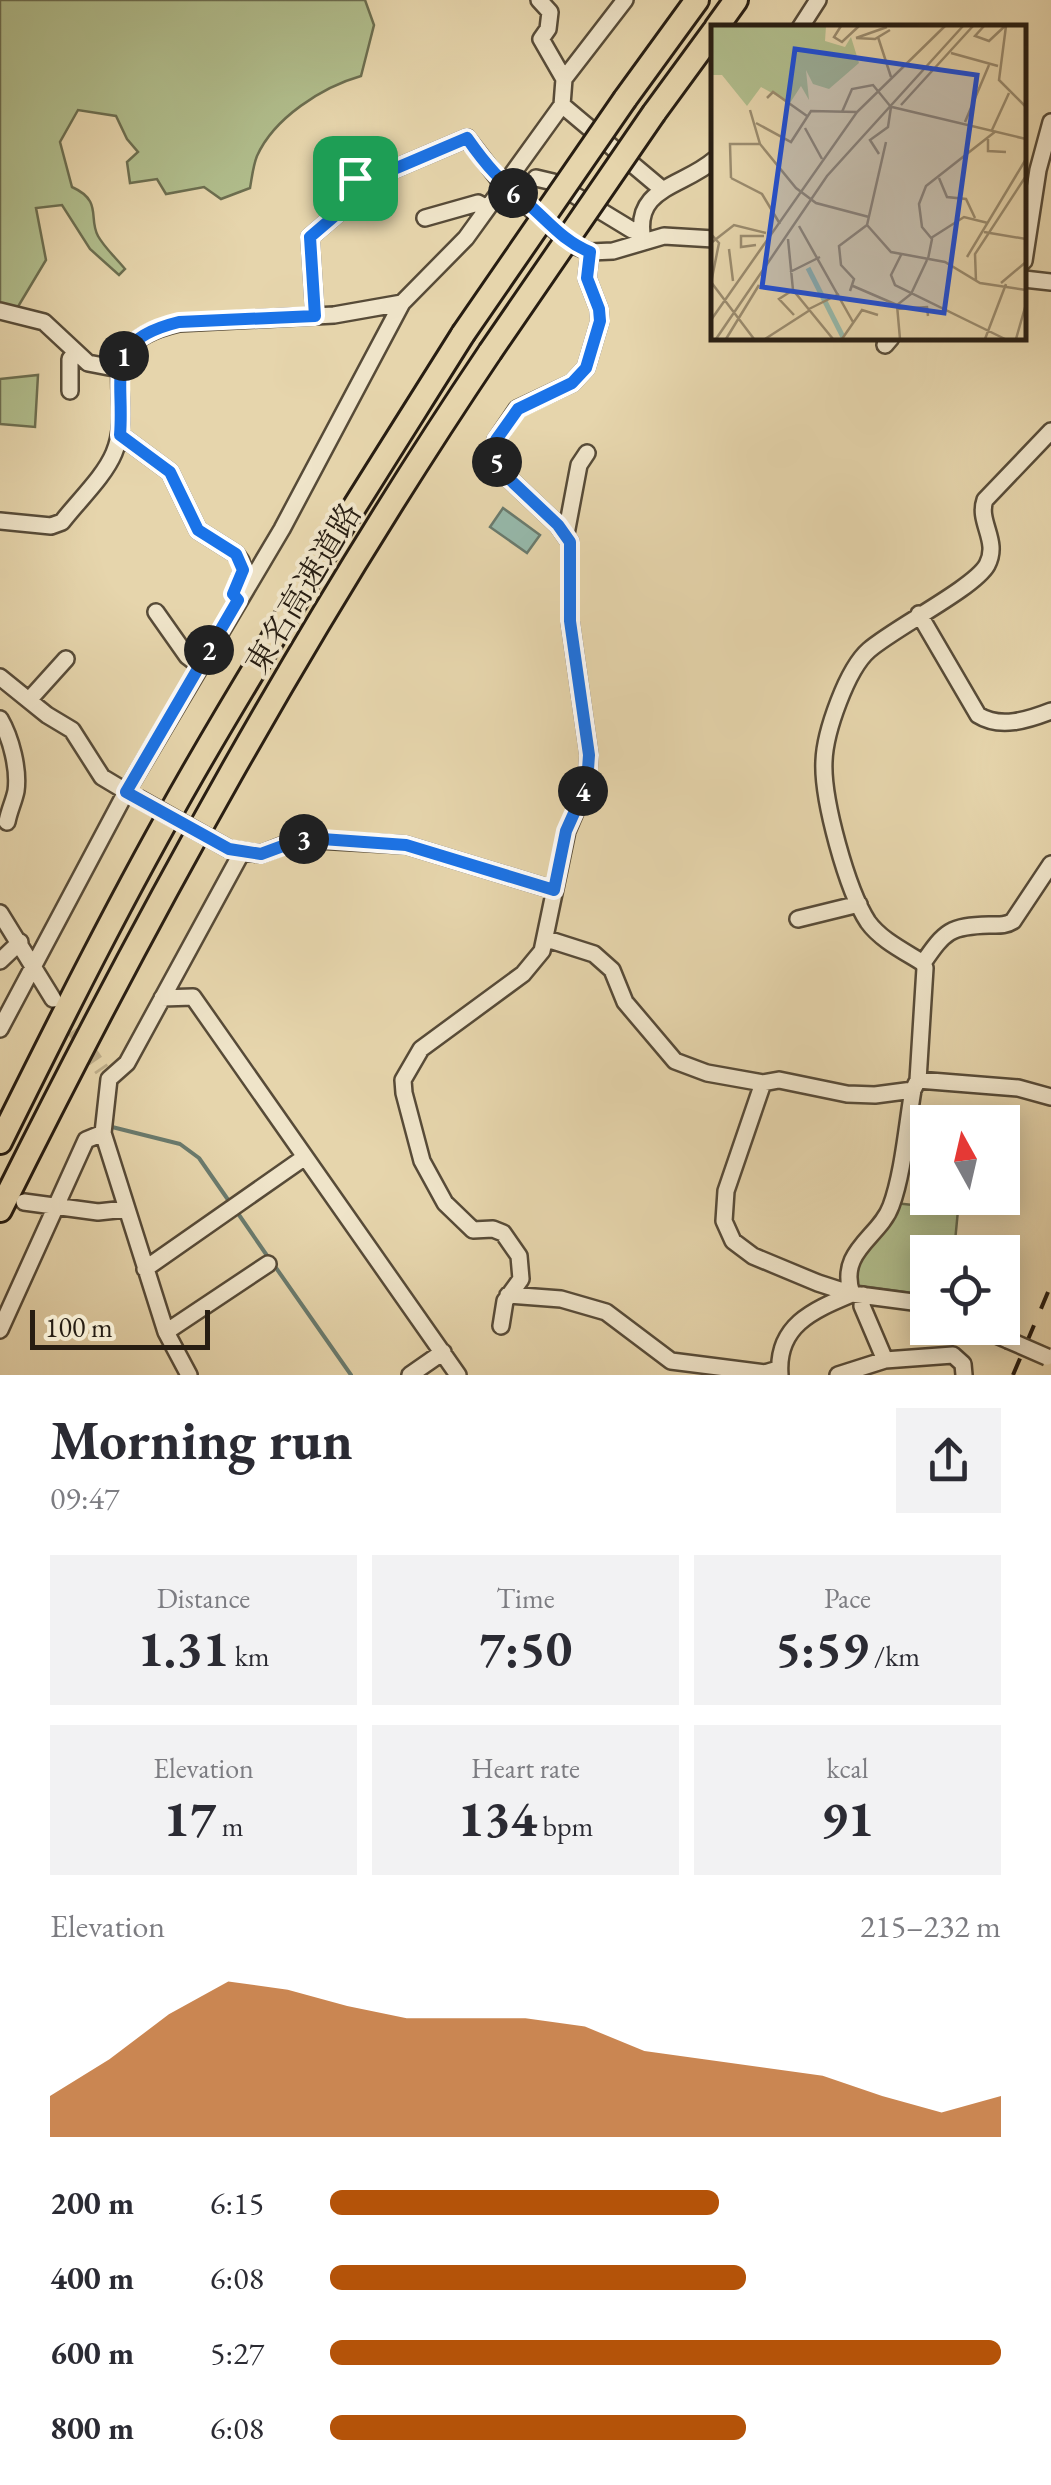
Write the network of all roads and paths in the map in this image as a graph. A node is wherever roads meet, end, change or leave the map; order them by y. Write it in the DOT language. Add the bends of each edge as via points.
graph roads {
  1 [pos="539,0"];
  2 [pos="625,0"];
  3 [pos="697,0"];
  4 [pos="736,0"];
  5 [pos="818,0"];
  6 [pos="718,25"];
  7 [pos="802,25"];
  8 [pos="711,35"];
  9 [pos="564,78"];
  10 [pos="562,105"];
  11 [pos="1051,122"];
  12 [pos="711,162"];
  13 [pos="536,178"];
  14 [pos="503,185"];
  15 [pos="663,190"];
  16 [pos="487,208"];
  17 [pos="426,218"];
  18 [pos="638,235"];
  19 [pos="711,240"];
  20 [pos="1026,248"];
  21 [pos="590,252"];
  22 [pos="1026,279"];
  23 [pos="1051,282"];
  24 [pos="402,303"];
  25 [pos="0,311"];
  26 [pos="315,316"];
  27 [pos="74,353"];
  28 [pos="119,369"];
  29 [pos="70,391"];
  30 [pos="1051,431"];
  31 [pos="120,435"];
  32 [pos="588,453"];
  33 [pos="0,521"];
  34 [pos="566,534"];
  35 [pos="238,600"];
  36 [pos="156,612"];
  37 [pos="919,614"];
  38 [pos="66,659"];
  39 [pos="200,666"];
  40 [pos="0,677"];
  41 [pos="28,700"];
  42 [pos="1051,712"];
  43 [pos="0,719"];
  44 [pos="132,795"];
  45 [pos="7,822"];
  46 [pos="236,851"];
  47 [pos="1051,864"];
  48 [pos="554,890"];
  49 [pos="858,904"];
  50 [pos="0,913"];
  51 [pos="798,919"];
  52 [pos="546,939"];
  53 [pos="20,942"];
  54 [pos="0,961"];
  55 [pos="922,963"];
  56 [pos="32,968"];
  57 [pos="162,998"];
  58 [pos="53,999"];
  59 [pos="0,1030"];
  60 [pos="763,1083"];
  61 [pos="916,1085"];
  62 [pos="1051,1098"];
  63 [pos="102,1133"];
  64 [pos="0,1142"];
  65 [pos="305,1157"];
  66 [pos="24,1202"];
  67 [pos="56,1204"];
  68 [pos="126,1209"];
  69 [pos="0,1210"];
  70 [pos="268,1264"];
  71 [pos="145,1268"];
  72 [pos="858,1294"];
  73 [pos="508,1295"];
  74 [pos="910,1301"];
  75 [pos="501,1326"];
  76 [pos="0,1330"];
  77 [pos="166,1332"];
  78 [pos="1019,1345"];
  79 [pos="443,1352"];
  80 [pos="1049,1358"];
  81 [pos="885,1360"];
  82 [pos="181,1372"];
  83 [pos="779,1372"];
  84 [pos="410,1375"];
  85 [pos="458,1375"];
  86 [pos="838,1375"];
  87 [pos="964,1375"];
  1 -- 9 [label="street" via="550,12 541,39"];
  2 -- 9 [label="street"];
  3 -- 64 [label="highway, 東名高速道路, bridge" via="464,334 352,509 192,775"];
  4 -- 6 [label="highway, 東名高速道路"];
  5 -- 7 [label="street"];
  8 -- 69 [label="highway, 東名高速道路, bridge" via="418,460 222,788"];
  9 -- 10 [label="street"];
  10 -- 14 [label="street"];
  10 -- 15 [label="street"];
  11 -- 20 [label="street"];
  12 -- 15 [label="street"];
  13 -- 18 [label="street"];
  14 -- 16 [label="street"];
  14 -- 21 [label="street" via="571,244"];
  14 -- 26 [label="street" via="467,138 380,175 355,178 352,201 310,237"];
  15 -- 18 [label="street" via="646,205"];
  16 -- 17 [label="street" via="478,203"];
  16 -- 24 [label="street"];
  18 -- 19 [label="street"];
  18 -- 21 [label="street" via="613,251"];
  21 -- 34 [label="street" via="587,278 600,321 586,368 572,383 518,409 494,454 502,472"];
  22 -- 23 [label="street"];
  24 -- 26 [label="street"];
  24 -- 35 [label="street"];
  25 -- 27 [label="street" via="44,322"];
  26 -- 28 [label="street" via="179,322 138,339"];
  27 -- 28 [label="street" via="88,364"];
  27 -- 29 [label="street"];
  28 -- 31 [label="street"];
  30 -- 37 [label="street" via="981,510 992,546 984,569"];
  31 -- 33 [label="street" via="113,456 62,522"];
  31 -- 35 [label="street" via="170,472 198,530 236,554 243,570 233,594"];
  32 -- 34 [label="street" via="579,465"];
  34 -- 48 [label="street" via="570,621 589,755 587,784 566,831"];
  35 -- 39 [label="street"];
  36 -- 39 [label="street"];
  37 -- 42 [label="street" via="978,715 1004,722"];
  37 -- 49 [label="street" via="852,669 827,741 831,816"];
  38 -- 41 [label="street"];
  39 -- 44 [label="street"];
  40 -- 41 [label="street"];
  41 -- 44 [label="street" via="72,730 102,777"];
  43 -- 45 [label="street" via="14,760 16,794"];
  44 -- 46 [label="street, bridge"];
  44 -- 56 [label="street"];
  46 -- 48 [label="street" via="261,854 299,840 406,845"];
  46 -- 57 [label="street"];
  47 -- 55 [label="street" via="1013,921 950,930"];
  48 -- 52 [label="street"];
  49 -- 51 [label="street"];
  49 -- 55 [label="street" via="877,933"];
  50 -- 53 [label="street"];
  52 -- 60 [label="street" via="594,954 612,970 626,1002 675,1061"];
  52 -- 73 [label="street" via="523,974 421,1049 404,1080 422,1161 435,1188 473,1230 502,1233 519,1256 521,1278"];
  53 -- 54 [label="street"];
  53 -- 56 [label="street"];
  55 -- 61 [label="street"];
  56 -- 58 [label="street"];
  56 -- 59 [label="street"];
  57 -- 63 [label="street" via="127,1063 106,1074"];
  57 -- 65 [label="street" via="193,997"];
  60 -- 61 [label="street" via="875,1095"];
  60 -- 72 [label="street" via="726,1191 728,1232 753,1256"];
  61 -- 62 [label="street" via="1018,1088"];
  61 -- 72 [label="street" via="891,1207 854,1255 849,1285"];
  63 -- 67 [label="street" via="86,1140"];
  63 -- 68 [label="street"];
  65 -- 71 [label="street"];
  65 -- 79 [label="street"];
  66 -- 67 [label="street"];
  67 -- 68 [label="street"];
  67 -- 76 [label="street"];
  68 -- 71 [label="street"];
  70 -- 77 [label="street"];
  71 -- 77 [label="street"];
  72 -- 74 [label="street"];
  72 -- 81 [label="street"];
  72 -- 83 [label="street" via="800,1318"];
  73 -- 75 [label="street"];
  73 -- 83 [label="street" via="561,1299 606,1312 671,1360"];
  77 -- 82 [label="street"];
  78 -- 80 [label="street, bridge"];
  79 -- 84 [label="street"];
  79 -- 85 [label="street"];
  81 -- 86 [label="street"];
  81 -- 87 [label="street" via="953,1355"];
}
